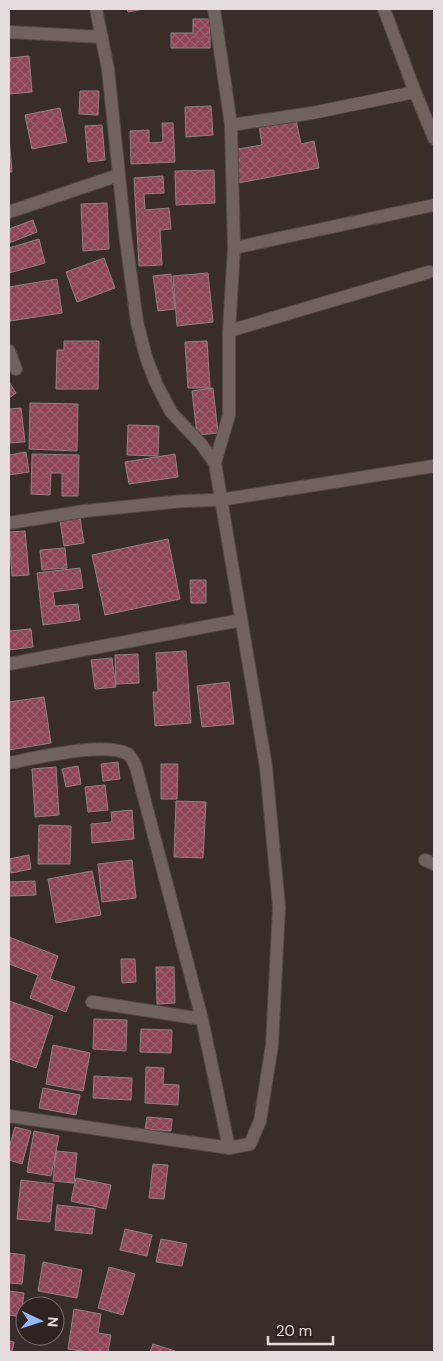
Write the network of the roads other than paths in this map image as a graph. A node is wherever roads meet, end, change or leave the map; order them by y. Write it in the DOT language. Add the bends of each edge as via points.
graph roads {
  1 [pos="96,9"];
  2 [pos="214,9"];
  3 [pos="384,9"];
  4 [pos="9,32"];
  5 [pos="102,37"];
  6 [pos="415,92"];
  7 [pos="231,125"];
  8 [pos="434,138"];
  9 [pos="119,175"];
  10 [pos="434,205"];
  11 [pos="9,212"];
  12 [pos="234,248"];
  13 [pos="429,272"];
  14 [pos="229,331"];
  15 [pos="9,351"];
  16 [pos="16,369"];
  17 [pos="215,463"];
  18 [pos="434,466"];
  19 [pos="220,500"];
  20 [pos="9,523"];
  21 [pos="241,620"];
  22 [pos="9,664"];
  23 [pos="9,763"];
  24 [pos="92,1002"];
  25 [pos="202,1019"];
  26 [pos="9,1116"];
  27 [pos="229,1148"];
  1 -- 5 [label="street"];
  2 -- 7 [label="street"];
  3 -- 6 [label="street"];
  4 -- 5 [label="street"];
  5 -- 9 [label="street"];
  6 -- 7 [label="street"];
  6 -- 8 [label="street"];
  7 -- 12 [label="street"];
  9 -- 11 [label="street"];
  9 -- 17 [label="street" via="137,322 146,357 171,412"];
  10 -- 12 [label="street"];
  12 -- 14 [label="street"];
  13 -- 14 [label="street"];
  14 -- 17 [label="street" via="229,416"];
  15 -- 16 [label="street"];
  17 -- 19 [label="street"];
  18 -- 19 [label="street"];
  19 -- 20 [label="street" via="85,511"];
  19 -- 21 [label="street"];
  21 -- 22 [label="street"];
  21 -- 27 [label="street" via="266,768 279,907 272,1045 260,1122 250,1144"];
  23 -- 25 [label="street" via="87,749 115,749 130,755 136,767"];
  24 -- 25 [label="street"];
  25 -- 27 [label="street"];
  26 -- 27 [label="street"];
}
